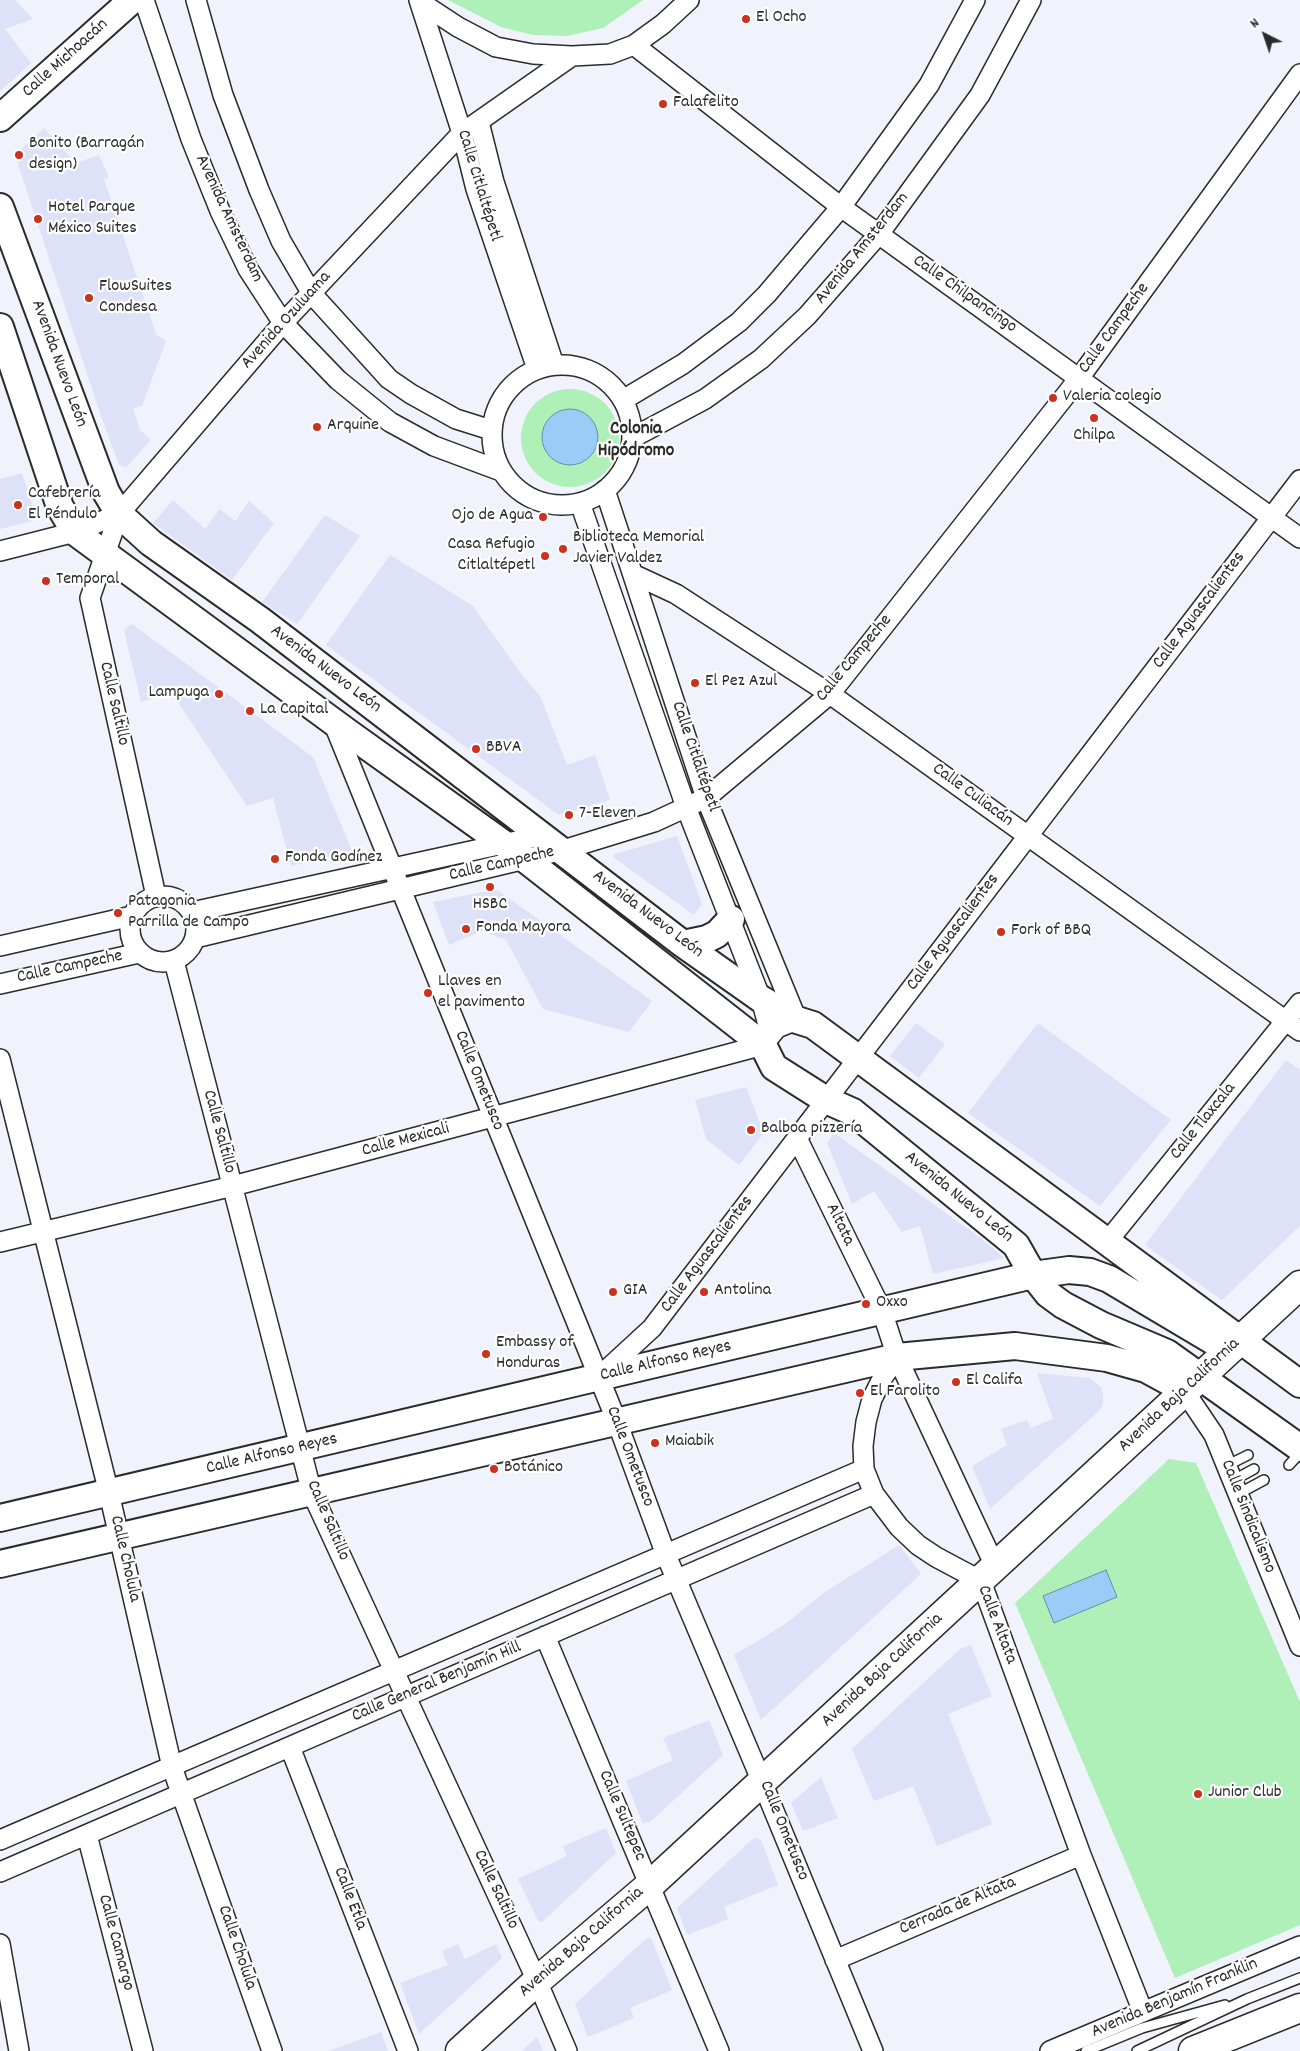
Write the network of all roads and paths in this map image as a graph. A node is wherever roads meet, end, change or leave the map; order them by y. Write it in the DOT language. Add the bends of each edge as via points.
graph roads {
  1 [pos="132,0"];
  2 [pos="144,0"];
  3 [pos="196,0"];
  4 [pos="689,0"];
  5 [pos="975,0"];
  6 [pos="1031,0"];
  7 [pos="420,1"];
  8 [pos="634,45"];
  9 [pos="572,56"];
  10 [pos="1300,74"];
  11 [pos="0,118"];
  12 [pos="479,122"];
  13 [pos="462,134"];
  14 [pos="494,182"];
  15 [pos="476,189"];
  16 [pos="0,207"];
  17 [pos="841,207"];
  18 [pos="879,234"];
  19 [pos="312,294"];
  20 [pos="283,323"];
  21 [pos="0,327"];
  22 [pos="546,367"];
  23 [pos="1080,377"];
  24 [pos="623,400"];
  25 [pos="491,430"];
  26 [pos="632,438"];
  27 [pos="501,471"];
  28 [pos="1300,480"];
  29 [pos="605,490"];
  30 [pos="580,503"];
  31 [pos="119,514"];
  32 [pos="1272,517"];
  33 [pos="75,532"];
  34 [pos="1300,538"];
  35 [pos="0,551"];
  36 [pos="105,555"];
  37 [pos="634,575"];
  38 [pos="830,694"];
  39 [pos="333,722"];
  40 [pos="706,798"];
  41 [pos="686,807"];
  42 [pos="1028,836"];
  43 [pos="553,843"];
  44 [pos="503,844"];
  45 [pos="525,859"];
  46 [pos="393,868"];
  47 [pos="401,889"];
  48 [pos="156,896"];
  49 [pos="192,912"];
  50 [pos="132,916"];
  51 [pos="730,919"];
  52 [pos="195,938"];
  53 [pos="683,944"];
  54 [pos="0,946"];
  55 [pos="139,953"];
  56 [pos="174,961"];
  57 [pos="0,984"];
  58 [pos="761,999"];
  59 [pos="1300,1003"];
  60 [pos="797,1020"];
  61 [pos="1293,1026"];
  62 [pos="763,1045"];
  63 [pos="858,1058"];
  64 [pos="0,1059"];
  65 [pos="826,1100"];
  66 [pos="493,1118"];
  67 [pos="797,1138"];
  68 [pos="232,1186"];
  69 [pos="43,1232"];
  70 [pos="0,1242"];
  71 [pos="1107,1242"];
  72 [pos="1033,1275"];
  73 [pos="1300,1285"];
  74 [pos="882,1311"];
  75 [pos="1234,1345"];
  76 [pos="897,1357"];
  77 [pos="599,1378"];
  78 [pos="1193,1384"];
  79 [pos="1300,1384"];
  80 [pos="1300,1397"];
  81 [pos="617,1422"];
  82 [pos="1287,1446"];
  83 [pos="301,1449"];
  84 [pos="1248,1454"];
  85 [pos="864,1469"];
  86 [pos="1254,1469"];
  87 [pos="1232,1480"];
  88 [pos="1264,1480"];
  89 [pos="108,1493"];
  90 [pos="312,1493"];
  91 [pos="874,1494"];
  92 [pos="0,1518"];
  93 [pos="118,1537"];
  94 [pos="666,1556"];
  95 [pos="0,1564"];
  96 [pos="988,1573"];
  97 [pos="676,1580"];
  98 [pos="545,1636"];
  99 [pos="1300,1646"];
  100 [pos="394,1671"];
  101 [pos="406,1697"];
  102 [pos="290,1747"];
  103 [pos="172,1766"];
  104 [pos="762,1782"];
  105 [pos="182,1794"];
  106 [pos="87,1835"];
  107 [pos="0,1840"];
  108 [pos="1081,1855"];
  109 [pos="0,1872"];
  110 [pos="650,1885"];
  111 [pos="0,1944"];
  112 [pos="1300,1946"];
  113 [pos="835,1960"];
  114 [pos="1300,1978"];
  115 [pos="537,1981"];
  116 [pos="1247,1999"];
  117 [pos="1300,2008"];
  118 [pos="1143,2012"];
  119 [pos="19,2051"];
  120 [pos="143,2051"];
  121 [pos="272,2051"];
  122 [pos="408,2051"];
  123 [pos="460,2051"];
  124 [pos="566,2051"];
  125 [pos="719,2051"];
  126 [pos="873,2051"];
  127 [pos="1050,2051"];
  128 [pos="1086,2051"];
  129 [pos="1137,2051"];
  130 [pos="1193,2051"];
  1 -- 11 [label="main road, Calle Michoacán"];
  2 -- 20 [label="street, Avenida Amsterdam" via="191,139 220,211 248,269"];
  3 -- 19 [label="street" via="223,95 259,190 281,241"];
  4 -- 8 [label="street"];
  5 -- 17 [label="street" via="929,85"];
  6 -- 18 [label="street, Avenida Amsterdam" via="980,95"];
  7 -- 9 [label="street" via="458,27 496,47 533,54"];
  7 -- 13 [label="street, Calle Citlaltépetl"];
  8 -- 9 [label="street" via="610,54"];
  8 -- 17 [label="street, Calle Chilpancingo"];
  9 -- 12 [label="street, Avenida Ozuluama"];
  10 -- 23 [label="street, Calle Campeche"];
  12 -- 13 [label="street, Avenida Ozuluama"];
  12 -- 14 [label="street, Calle Citlaltépetl"];
  13 -- 15 [label="street, Calle Citlaltépetl"];
  13 -- 19 [label="street, Avenida Ozuluama"];
  14 -- 15 [label="street"];
  14 -- 22 [label="street, Calle Citlaltépetl"];
  15 -- 22 [label="street, Calle Citlaltépetl"];
  16 -- 31 [label="main road, Avenida Nuevo León" via="106,492"];
  17 -- 18 [label="street, Calle Chilpancingo"];
  17 -- 24 [label="street" via="768,294 739,322 683,364"];
  18 -- 23 [label="street, Calle Chilpancingo"];
  18 -- 26 [label="street, Avenida Amsterdam" via="807,316 761,360 705,399"];
  19 -- 20 [label="street, Avenida Ozuluama"];
  19 -- 25 [label="street" via="389,379 456,419"];
  20 -- 27 [label="street, Avenida Amsterdam" via="338,380 390,422 434,446"];
  20 -- 31 [label="street, Avenida Ozuluama"];
  21 -- 33 [label="main road, Avenida Nuevo León" via="60,507"];
  22 -- 24 [label="street" via="574,365 594,372 611,384"];
  22 -- 25 [label="street" via="520,378 505,393"];
  23 -- 32 [label="street, Calle Chilpancingo"];
  23 -- 38 [label="street, Calle Campeche"];
  24 -- 26 [label="street" via="629,414"];
  25 -- 27 [label="street" via="493,450"];
  26 -- 29 [label="street" via="628,458 619,475"];
  27 -- 30 [label="street" via="516,488 535,500 558,505"];
  28 -- 32 [label="street, Calle Aguascalientes"];
  29 -- 30 [label="street"];
  29 -- 37 [label="street, Calle Citlaltépetl"];
  30 -- 41 [label="street, Calle Citlaltépetl"];
  31 -- 33 [label="street"];
  31 -- 36 [label="street, Calle Saltillo"];
  31 -- 43 [label="main road, Avenida Nuevo León" via="151,542 260,620"];
  32 -- 34 [label="street, Calle Chilpancingo"];
  32 -- 42 [label="street, Calle Aguascalientes"];
  33 -- 35 [label="street"];
  33 -- 36 [label="main road, Avenida Nuevo León"];
  36 -- 39 [label="main road, Avenida Nuevo León"];
  36 -- 48 [label="street, Calle Saltillo" via="90,598"];
  37 -- 38 [label="street, Calle Culiacán" via="676,594"];
  37 -- 40 [label="street, Calle Citlaltépetl"];
  38 -- 40 [label="street, Calle Campeche"];
  38 -- 42 [label="street, Calle Culiacán"];
  39 -- 44 [label="main road, Avenida Nuevo León"];
  39 -- 46 [label="street, Calle Ometusco"];
  40 -- 41 [label="street, Calle Campeche"];
  40 -- 60 [label="street, Calle Citlaltépetl"];
  41 -- 43 [label="street, Calle Campeche" via="654,822"];
  41 -- 51 [label="street, Calle Citlaltépetl"];
  42 -- 61 [label="street, Calle Culiacán"];
  42 -- 63 [label="street, Calle Aguascalientes"];
  43 -- 44 [label="street, Calle Campeche"];
  43 -- 45 [label="street, Calle Campeche"];
  43 -- 53 [label="main road, Avenida Nuevo León"];
  44 -- 45 [label="main road, Avenida Nuevo León"];
  44 -- 46 [label="street, Calle Campeche"];
  45 -- 47 [label="street, Calle Campeche"];
  45 -- 62 [label="main road, Avenida Nuevo León"];
  46 -- 47 [label="street, Calle Ometusco"];
  46 -- 49 [label="street, Calle Campeche"];
  47 -- 52 [label="street, Calle Campeche"];
  47 -- 66 [label="street, Calle Ometusco"];
  48 -- 49 [label="street" via="177,899"];
  48 -- 50 [label="street" via="146,900"];
  49 -- 52 [label="street"];
  50 -- 54 [label="street, Calle Campeche"];
  50 -- 55 [label="street" via="130,936"];
  51 -- 53 [label="main road" via="717,934"];
  51 -- 58 [label="street, Calle Citlaltépetl"];
  52 -- 56 [label="street" via="190,948"];
  53 -- 58 [label="main road, Avenida Nuevo León"];
  55 -- 56 [label="street" via="156,962"];
  55 -- 57 [label="street, Calle Campeche"];
  56 -- 68 [label="street, Calle Saltillo"];
  58 -- 60 [label="main road, Avenida Nuevo León"];
  58 -- 62 [label="street" via="768,1025"];
  59 -- 61 [label="street, Calle Tlaxcala"];
  60 -- 62 [label="street" via="777,1028"];
  60 -- 63 [label="main road, Avenida Nuevo León" via="813,1026"];
  61 -- 71 [label="street, Calle Tlaxcala"];
  62 -- 65 [label="main road, Avenida Nuevo León" via="774,1067"];
  62 -- 66 [label="street, Calle Mexicali"];
  63 -- 65 [label="street, Calle Aguascalientes"];
  63 -- 71 [label="main road, Avenida Nuevo León"];
  64 -- 69 [label="street, Calle Cholula"];
  65 -- 67 [label="street, Calle Aguascalientes"];
  65 -- 72 [label="main road, Avenida Nuevo León" via="853,1112 1016,1245"];
  66 -- 68 [label="street, Calle Mexicali"];
  66 -- 77 [label="street, Calle Ometusco"];
  67 -- 74 [label="street, Altata"];
  67 -- 77 [label="street, Calle Aguascalientes" via="652,1328"];
  68 -- 69 [label="street, Calle Mexicali"];
  68 -- 83 [label="street, Calle Saltillo"];
  69 -- 70 [label="street, Calle Mexicali"];
  69 -- 89 [label="street, Calle Cholula"];
  71 -- 75 [label="main road, Avenida Nuevo León"];
  72 -- 74 [label="main road, Calle Alfonso Reyes"];
  72 -- 75 [label="main road, Calle Alfonso Reyes" via="1069,1270 1090,1272"];
  72 -- 78 [label="main road, Avenida Nuevo León" via="1062,1305 1167,1353"];
  73 -- 75 [label="main road, Avenida Baja California"];
  74 -- 76 [label="street, Altata"];
  74 -- 77 [label="main road, Calle Alfonso Reyes"];
  75 -- 78 [label="main road, Avenida Baja California"];
  75 -- 79 [label="main road, Avenida Nuevo León"];
  75 -- 80 [label="main road, Avenida Nuevo León"];
  76 -- 78 [label="main road" via="1015,1346 1107,1358 1146,1369 1170,1382"];
  76 -- 81 [label="main road"];
  76 -- 85 [label="street, Calle Altata" via="872,1399 863,1446"];
  76 -- 96 [label="street, Calle Altata"];
  77 -- 81 [label="street, Calle Ometusco"];
  77 -- 83 [label="main road, Calle Alfonso Reyes"];
  78 -- 82 [label="main road, Avenida Nuevo León"];
  78 -- 87 [label="street, Calle Sindicalismo"];
  78 -- 96 [label="main road, Avenida Baja California"];
  81 -- 90 [label="main road"];
  81 -- 94 [label="street, Calle Ometusco"];
  83 -- 89 [label="main road, Calle Alfonso Reyes"];
  83 -- 90 [label="street, Calle Saltillo"];
  84 -- 87 [label="lane"];
  85 -- 91 [label="street, Calle Altata"];
  85 -- 94 [label="street, Calle General Benjamín Hill"];
  86 -- 87 [label="lane"];
  87 -- 88 [label="lane"];
  87 -- 99 [label="street, Calle Sindicalismo"];
  89 -- 92 [label="main road, Calle Alfonso Reyes"];
  89 -- 93 [label="street, Calle Cholula"];
  90 -- 93 [label="main road"];
  90 -- 100 [label="street, Calle Saltillo"];
  91 -- 96 [label="street, Calle Altata" via="887,1513 918,1545"];
  91 -- 97 [label="street, Calle General Benjamín Hill"];
  93 -- 95 [label="main road"];
  93 -- 103 [label="street, Calle Cholula"];
  94 -- 97 [label="street, Calle Ometusco"];
  94 -- 100 [label="street, Calle General Benjamín Hill"];
  96 -- 104 [label="main road, Avenida Baja California"];
  96 -- 108 [label="street, Calle Altata"];
  97 -- 98 [label="street, Calle General Benjamín Hill"];
  97 -- 104 [label="street, Calle Ometusco"];
  98 -- 101 [label="street, Calle General Benjamín Hill"];
  98 -- 110 [label="street, Calle Sultepec"];
  100 -- 101 [label="street, Calle Saltillo"];
  100 -- 103 [label="street, Calle General Benjamín Hill"];
  101 -- 102 [label="street, Calle General Benjamín Hill"];
  101 -- 115 [label="street, Calle Saltillo"];
  102 -- 105 [label="street, Calle General Benjamín Hill"];
  102 -- 122 [label="street, Calle Etla"];
  103 -- 105 [label="street, Calle Cholula"];
  103 -- 107 [label="street, Calle General Benjamín Hill"];
  104 -- 110 [label="main road, Avenida Baja California"];
  104 -- 113 [label="street, Calle Ometusco"];
  105 -- 106 [label="street, Calle General Benjamín Hill"];
  105 -- 121 [label="street, Calle Cholula"];
  106 -- 109 [label="street, Calle General Benjamín Hill"];
  106 -- 120 [label="street, Calle Camargo"];
  108 -- 113 [label="street, Cerrada de Altata"];
  108 -- 118 [label="street, Calle Altata"];
  110 -- 115 [label="main road, Avenida Baja California"];
  110 -- 125 [label="street, Calle Sultepec"];
  111 -- 119 [label="street"];
  112 -- 118 [label="street, Avenida Benjamín Franklin"];
  113 -- 126 [label="street, Calle Ometusco"];
  114 -- 116 [label="lane"];
  115 -- 123 [label="main road, Avenida Baja California"];
  115 -- 124 [label="street, Calle Saltillo"];
  116 -- 128 [label="lane" via="1142,2028"];
  116 -- 129 [label="lane"];
  117 -- 130 [label="main road"];
  118 -- 127 [label="street, Avenida Benjamín Franklin"];
}
